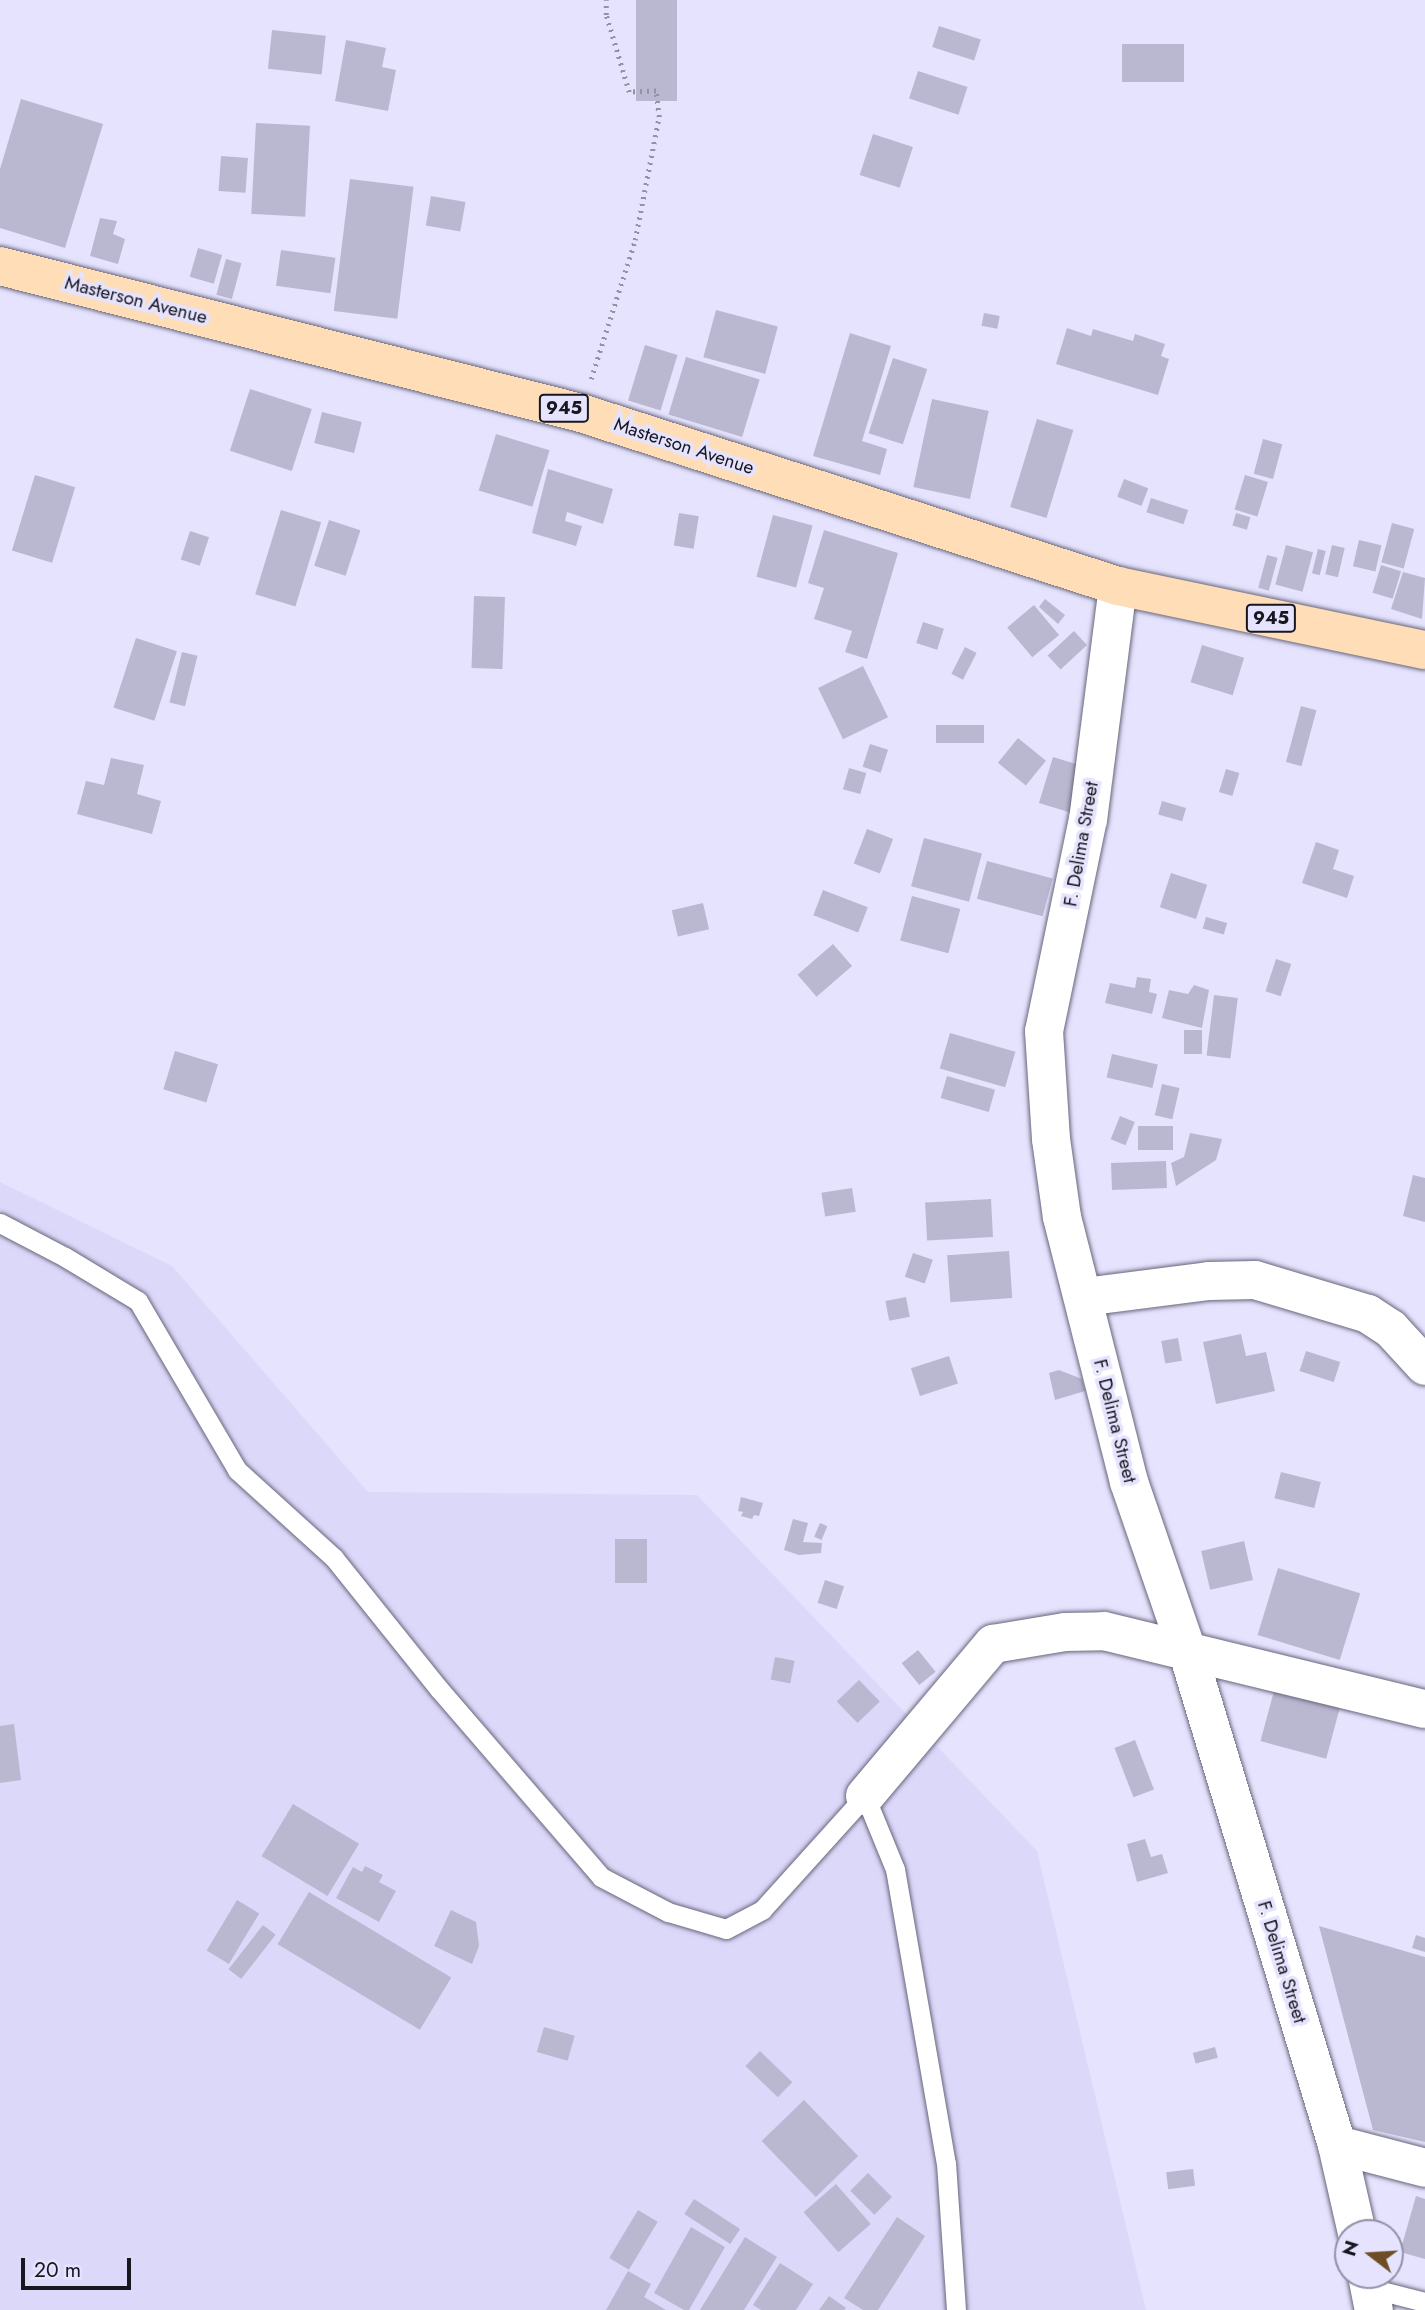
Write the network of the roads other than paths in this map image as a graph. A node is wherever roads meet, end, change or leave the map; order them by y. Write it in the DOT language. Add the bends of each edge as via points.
graph roads {
  1 [pos="0,266"];
  2 [pos="1118,586"];
  3 [pos="1425,650"];
  4 [pos="0,1223"];
  5 [pos="1084,1297"];
  6 [pos="1425,1366"];
  7 [pos="1188,1653"];
  8 [pos="1425,1709"];
  9 [pos="865,1796"];
  10 [pos="1337,2145"];
  11 [pos="1425,2168"];
  12 [pos="1354,2219"];
  13 [pos="1370,2291"];
  14 [pos="1425,2302"];
  15 [pos="956,2310"];
  1 -- 2 [label="main road, Masterson Avenue / 945" via="582,413"];
  2 -- 3 [label="main road, 945"];
  2 -- 5 [label="street, F. Delima Street" via="1087,819 1044,1031 1062,1217"];
  4 -- 9 [label="lane" via="138,1301 237,1470 334,1558 439,1689 601,1877 668,1912 726,1929 762,1910"];
  5 -- 6 [label="street" via="1209,1281 1255,1280 1368,1314 1391,1329"];
  5 -- 7 [label="street, F. Delima Street" via="1129,1482"];
  7 -- 8 [label="street"];
  7 -- 9 [label="street" via="1104,1631 1065,1632 993,1644"];
  7 -- 10 [label="street, F. Delima Street"];
  9 -- 15 [label="lane" via="895,1869 946,2163"];
  10 -- 11 [label="street"];
  10 -- 12 [label="street, F. Delima Street"];
  13 -- 14 [label="lane"];
}
